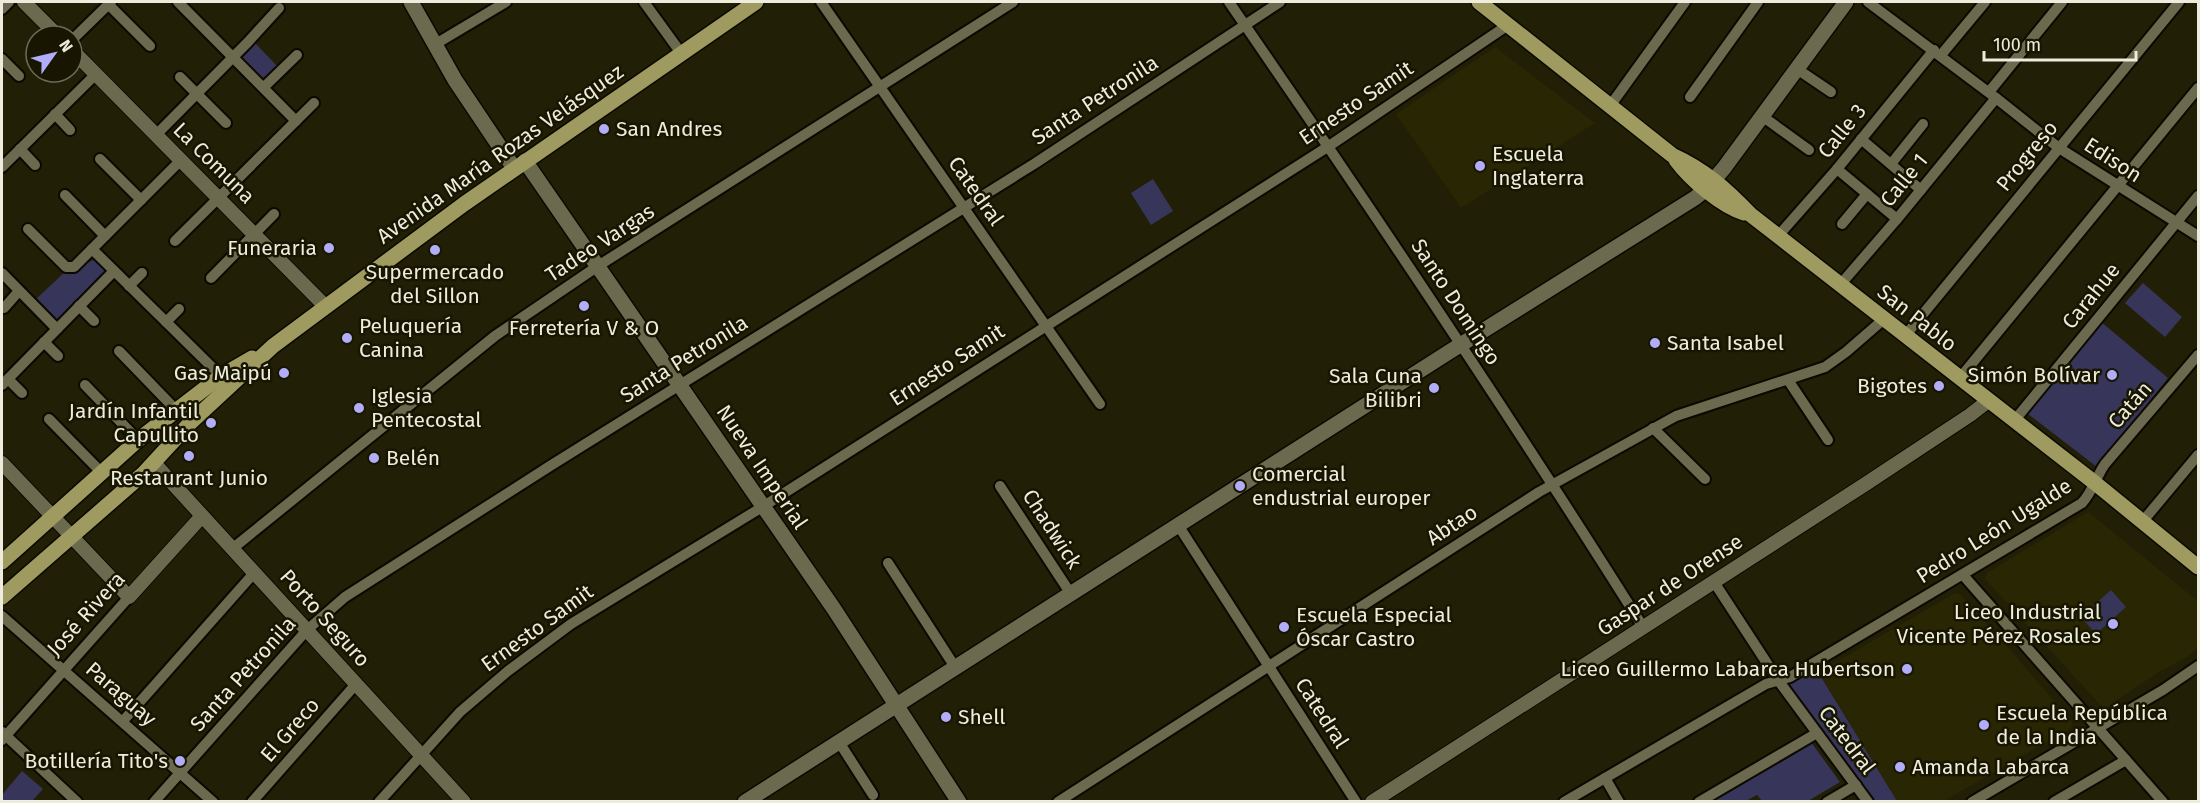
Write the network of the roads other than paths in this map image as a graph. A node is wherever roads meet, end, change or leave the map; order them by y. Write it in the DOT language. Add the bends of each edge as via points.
graph roads {
  1 [pos="9,2"];
  2 [pos="24,2"];
  3 [pos="178,2"];
  4 [pos="411,2"];
  5 [pos="506,2"];
  6 [pos="644,2"];
  7 [pos="756,2"];
  8 [pos="821,2"];
  9 [pos="1013,2"];
  10 [pos="1229,2"];
  11 [pos="1280,2"];
  12 [pos="1479,2"];
  13 [pos="1685,2"];
  14 [pos="1758,2"];
  15 [pos="1846,2"];
  16 [pos="1868,2"];
  17 [pos="1985,2"];
  18 [pos="2062,2"];
  19 [pos="2179,2"];
  20 [pos="110,3"];
  21 [pos="279,8"];
  22 [pos="2,9"];
  23 [pos="46,24"];
  24 [pos="1245,25"];
  25 [pos="1508,25"];
  26 [pos="84,28"];
  27 [pos="434,45"];
  28 [pos="150,46"];
  29 [pos="681,53"];
  30 [pos="1938,53"];
  31 [pos="297,55"];
  32 [pos="234,57"];
  33 [pos="2,59"];
  34 [pos="84,62"];
  35 [pos="1797,69"];
  36 [pos="96,74"];
  37 [pos="19,76"];
  38 [pos="180,77"];
  39 [pos="264,87"];
  40 [pos="880,88"];
  41 [pos="2199,88"];
  42 [pos="1831,92"];
  43 [pos="197,94"];
  44 [pos="1992,95"];
  45 [pos="1690,98"];
  46 [pos="314,103"];
  47 [pos="1610,106"];
  48 [pos="55,114"];
  49 [pos="1762,116"];
  50 [pos="297,121"];
  51 [pos="226,123"];
  52 [pos="1923,124"];
  53 [pos="70,130"];
  54 [pos="156,135"];
  55 [pos="1861,139"];
  56 [pos="1329,146"];
  57 [pos="2059,148"];
  58 [pos="20,149"];
  59 [pos="1809,150"];
  60 [pos="100,159"];
  61 [pos="181,160"];
  62 [pos="519,164"];
  63 [pos="1891,164"];
  64 [pos="35,165"];
  65 [pos="2,167"];
  66 [pos="1837,169"];
  67 [pos="1711,185"];
  68 [pos="2118,187"];
  69 [pos="1921,190"];
  70 [pos="1867,194"];
  71 [pos="64,195"];
  72 [pos="2199,196"];
  73 [pos="219,198"];
  74 [pos="141,200"];
  75 [pos="964,208"];
  76 [pos="274,214"];
  77 [pos="1897,219"];
  78 [pos="2176,223"];
  79 [pos="1842,224"];
  80 [pos="28,229"];
  81 [pos="254,234"];
  82 [pos="105,236"];
  83 [pos="1778,236"];
  84 [pos="2199,236"];
  85 [pos="176,241"];
  86 [pos="92,249"];
  87 [pos="598,266"];
  88 [pos="114,271"];
  89 [pos="2,273"];
  90 [pos="142,273"];
  91 [pos="210,278"];
  92 [pos="1840,285"];
  93 [pos="129,286"];
  94 [pos="19,291"];
  95 [pos="79,306"];
  96 [pos="325,306"];
  97 [pos="4,308"];
  98 [pos="179,309"];
  99 [pos="1884,319"];
  100 [pos="94,321"];
  101 [pos="165,322"];
  102 [pos="1046,326"];
  103 [pos="57,329"];
  104 [pos="1905,336"];
  105 [pos="44,342"];
  106 [pos="1462,345"];
  107 [pos="273,346"];
  108 [pos="119,351"];
  109 [pos="2199,355"];
  110 [pos="58,356"];
  111 [pos="221,376"];
  112 [pos="1959,378"];
  113 [pos="1788,380"];
  114 [pos="5,382"];
  115 [pos="680,384"];
  116 [pos="85,385"];
  117 [pos="22,393"];
  118 [pos="1988,400"];
  119 [pos="1100,404"];
  120 [pos="177,411"];
  121 [pos="49,419"];
  122 [pos="2014,421"];
  123 [pos="1653,428"];
  124 [pos="138,440"];
  125 [pos="1828,440"];
  126 [pos="2199,455"];
  127 [pos="2,463"];
  128 [pos="154,463"];
  129 [pos="101,472"];
  130 [pos="1705,478"];
  131 [pos="2095,483"];
  132 [pos="1000,486"];
  133 [pos="1551,486"];
  134 [pos="764,506"];
  135 [pos="53,516"];
  136 [pos="202,516"];
  137 [pos="2144,521"];
  138 [pos="1178,525"];
  139 [pos="71,536"];
  140 [pos="232,549"];
  141 [pos="2,562"];
  142 [pos="888,563"];
  143 [pos="2199,567"];
  144 [pos="254,573"];
  145 [pos="1963,575"];
  146 [pos="1714,582"];
  147 [pos="1071,594"];
  148 [pos="2,597"];
  149 [pos="129,597"];
  150 [pos="2,616"];
  151 [pos="1643,627"];
  152 [pos="307,630"];
  153 [pos="1269,666"];
  154 [pos="2199,666"];
  155 [pos="955,668"];
  156 [pos="64,670"];
  157 [pos="1778,680"];
  158 [pos="356,684"];
  159 [pos="897,704"];
  160 [pos="123,722"];
  161 [pos="2098,728"];
  162 [pos="1817,733"];
  163 [pos="3,736"];
  164 [pos="839,742"];
  165 [pos="421,754"];
  166 [pos="2126,760"];
  167 [pos="180,772"];
  168 [pos="1605,778"];
  169 [pos="1856,784"];
  170 [pos="873,795"];
  171 [pos="77,801"];
  172 [pos="154,801"];
  173 [pos="213,801"];
  174 [pos="252,801"];
  175 [pos="379,801"];
  176 [pos="464,801"];
  177 [pos="745,801"];
  178 [pos="959,801"];
  179 [pos="1058,801"];
  180 [pos="1356,801"];
  181 [pos="1372,801"];
  182 [pos="1564,801"];
  183 [pos="1619,801"];
  184 [pos="1699,801"];
  185 [pos="1827,801"];
  186 [pos="1868,801"];
  187 [pos="1972,801"];
  188 [pos="2054,801"];
  189 [pos="2163,801"];
  1 -- 22 [label="street"];
  2 -- 23 [label="street"];
  3 -- 32 [label="street"];
  4 -- 27 [label="main road, Nueva Imperial"];
  5 -- 27 [label="street"];
  6 -- 29 [label="street"];
  7 -- 29 [label="main road, Avenida María Rozas Velásquez"];
  8 -- 40 [label="street, Catedral"];
  9 -- 40 [label="street, Tadeo Vargas"];
  10 -- 24 [label="street, Santo Domingo"];
  11 -- 24 [label="street, Santa Petronila"];
  12 -- 25 [label="main road, San Pablo"];
  13 -- 47 [label="street"];
  14 -- 45 [label="street"];
  15 -- 35 [label="main road"];
  16 -- 30 [label="street, Edison"];
  17 -- 30 [label="street, Calle 3"];
  18 -- 44 [label="street, Calle 1"];
  19 -- 57 [label="street, Progreso"];
  20 -- 26 [label="street"];
  20 -- 28 [label="street"];
  21 -- 32 [label="street"];
  24 -- 56 [label="street, Santo Domingo"];
  24 -- 75 [label="street, Santa Petronila"];
  25 -- 47 [label="main road, San Pablo"];
  25 -- 56 [label="street, Ernesto Samit"];
  27 -- 62 [label="main road, Nueva Imperial" via="455,80"];
  29 -- 62 [label="main road, Avenida María Rozas Velásquez"];
  30 -- 44 [label="street, Edison"];
  30 -- 55 [label="street, Calle 3"];
  31 -- 39 [label="street"];
  32 -- 39 [label="street"];
  32 -- 43 [label="street"];
  33 -- 37 [label="street"];
  34 -- 36 [label="street, La Comuna"];
  35 -- 42 [label="street"];
  35 -- 49 [label="main road"];
  36 -- 48 [label="street"];
  36 -- 54 [label="street, La Comuna"];
  38 -- 43 [label="street"];
  39 -- 50 [label="street"];
  40 -- 75 [label="street, Catedral"];
  40 -- 87 [label="street, Tadeo Vargas"];
  41 -- 68 [label="street"];
  43 -- 51 [label="street"];
  43 -- 54 [label="street"];
  44 -- 57 [label="street, Edison"];
  44 -- 69 [label="street, Calle 1"];
  46 -- 50 [label="street"];
  47 -- 67 [label="main road, San Pablo" via="1672,155 1701,169"];
  48 -- 53 [label="street"];
  48 -- 58 [label="street"];
  49 -- 59 [label="street"];
  49 -- 67 [label="main road"];
  50 -- 73 [label="street"];
  52 -- 63 [label="street"];
  54 -- 61 [label="street, La Comuna"];
  55 -- 63 [label="street"];
  55 -- 66 [label="street, Calle 3"];
  56 -- 102 [label="street, Ernesto Samit"];
  56 -- 106 [label="street, Santo Domingo"];
  57 -- 68 [label="street, Edison"];
  57 -- 104 [label="street, Progreso"];
  58 -- 64 [label="street"];
  58 -- 65 [label="street"];
  60 -- 74 [label="street"];
  61 -- 73 [label="street, La Comuna"];
  61 -- 74 [label="street"];
  62 -- 87 [label="main road, Nueva Imperial"];
  62 -- 96 [label="main road, Avenida María Rozas Velásquez"];
  63 -- 69 [label="street"];
  66 -- 70 [label="street"];
  66 -- 83 [label="street, Calle 3"];
  67 -- 83 [label="main road, San Pablo"];
  67 -- 106 [label="main road"];
  68 -- 78 [label="street, Edison"];
  68 -- 112 [label="street"];
  69 -- 77 [label="street, Calle 1"];
  70 -- 77 [label="street"];
  70 -- 79 [label="street"];
  71 -- 82 [label="street"];
  72 -- 78 [label="street, Carahue"];
  73 -- 81 [label="street, La Comuna"];
  73 -- 85 [label="street"];
  74 -- 82 [label="street"];
  75 -- 102 [label="street, Catedral"];
  75 -- 115 [label="street, Santa Petronila"];
  76 -- 81 [label="street"];
  77 -- 92 [label="street, Calle 1"];
  78 -- 84 [label="street, Edison"];
  78 -- 122 [label="street, Carahue"];
  80 -- 86 [label="street" via="66,267 74,267"];
  81 -- 91 [label="street"];
  81 -- 96 [label="street, La Comuna"];
  82 -- 86 [label="street"];
  83 -- 92 [label="main road, San Pablo"];
  86 -- 88 [label="street"];
  87 -- 115 [label="main road, Nueva Imperial"];
  87 -- 140 [label="street, Tadeo Vargas" via="473,352"];
  88 -- 93 [label="street"];
  88 -- 95 [label="street"];
  89 -- 94 [label="street"];
  90 -- 93 [label="street"];
  92 -- 99 [label="main road, San Pablo"];
  93 -- 101 [label="street"];
  94 -- 97 [label="street"];
  94 -- 103 [label="street"];
  95 -- 100 [label="street"];
  95 -- 103 [label="street"];
  96 -- 107 [label="main road, Avenida María Rozas Velásquez"];
  98 -- 101 [label="street"];
  99 -- 104 [label="main road, San Pablo"];
  99 -- 113 [label="street, Abtao" via="1826,367"];
  101 -- 111 [label="street"];
  102 -- 119 [label="street, Catedral"];
  102 -- 134 [label="street, Ernesto Samit"];
  103 -- 105 [label="street"];
  104 -- 112 [label="main road, San Pablo"];
  105 -- 110 [label="street"];
  105 -- 114 [label="street"];
  106 -- 133 [label="street, Santo Domingo"];
  106 -- 138 [label="main road"];
  107 -- 111 [label="main road, Avenida María Rozas Velásquez"];
  107 -- 128 [label="main road, Avenida María Rozas Velásquez" via="190,423"];
  108 -- 120 [label="street"];
  109 -- 131 [label="street, Catán" via="2105,464"];
  111 -- 120 [label="main road, Avenida María Rozas Velásquez"];
  112 -- 118 [label="main road, San Pablo"];
  113 -- 123 [label="street, Abtao" via="1692,410"];
  113 -- 125 [label="street"];
  114 -- 117 [label="street"];
  115 -- 134 [label="main road, Nueva Imperial"];
  115 -- 152 [label="street, Santa Petronila" via="355,590"];
  116 -- 124 [label="street"];
  118 -- 122 [label="main road, San Pablo"];
  118 -- 146 [label="street, Gaspar de Orense" via="1977,411"];
  120 -- 124 [label="main road, Avenida María Rozas Velásquez"];
  121 -- 129 [label="street"];
  122 -- 131 [label="main road, San Pablo"];
  123 -- 130 [label="street"];
  123 -- 133 [label="street, Abtao"];
  124 -- 129 [label="main road, Avenida María Rozas Velásquez"];
  126 -- 137 [label="street"];
  127 -- 135 [label="street"];
  128 -- 136 [label="street, Porto Seguro"];
  128 -- 139 [label="main road, Avenida María Rozas Velásquez"];
  129 -- 135 [label="main road, Avenida María Rozas Velásquez"];
  131 -- 137 [label="main road, San Pablo"];
  131 -- 145 [label="street, Pedro León Ugalde" via="2082,503"];
  132 -- 147 [label="street, Chadwick"];
  133 -- 151 [label="street, Santo Domingo"];
  133 -- 153 [label="street, Abtao"];
  134 -- 159 [label="main road, Nueva Imperial"];
  134 -- 165 [label="street, Ernesto Samit" via="551,638 460,712"];
  135 -- 139 [label="street"];
  135 -- 141 [label="main road, Avenida María Rozas Velásquez"];
  136 -- 140 [label="street, Porto Seguro"];
  136 -- 149 [label="street, José Rivera"];
  137 -- 143 [label="main road, San Pablo"];
  138 -- 147 [label="main road"];
  138 -- 153 [label="street, Catedral"];
  139 -- 148 [label="main road, Avenida María Rozas Velásquez"];
  139 -- 149 [label="street"];
  140 -- 144 [label="street, Porto Seguro"];
  142 -- 155 [label="street"];
  144 -- 152 [label="street, Porto Seguro"];
  144 -- 160 [label="street"];
  145 -- 157 [label="street, Pedro León Ugalde" via="1790,677"];
  145 -- 161 [label="street"];
  146 -- 151 [label="street, Gaspar de Orense"];
  146 -- 157 [label="street, Catedral"];
  147 -- 155 [label="main road"];
  149 -- 156 [label="street, José Rivera"];
  150 -- 156 [label="street, Paraguay"];
  151 -- 181 [label="street, Gaspar de Orense"];
  152 -- 158 [label="street, Porto Seguro"];
  152 -- 167 [label="street, Santa Petronila"];
  153 -- 179 [label="street, Abtao"];
  153 -- 180 [label="street, Catedral"];
  154 -- 161 [label="street"];
  155 -- 159 [label="main road"];
  156 -- 160 [label="street, Paraguay"];
  156 -- 163 [label="street, José Rivera"];
  157 -- 162 [label="street, Catedral"];
  157 -- 168 [label="street, Pedro León Ugalde"];
  158 -- 165 [label="street, Porto Seguro"];
  158 -- 174 [label="street, El Greco"];
  159 -- 164 [label="main road"];
  159 -- 178 [label="main road, Nueva Imperial"];
  160 -- 167 [label="street, Paraguay"];
  161 -- 166 [label="street"];
  161 -- 187 [label="street"];
  162 -- 169 [label="street, Catedral"];
  162 -- 184 [label="street"];
  163 -- 171 [label="street"];
  164 -- 170 [label="street"];
  164 -- 177 [label="main road"];
  165 -- 175 [label="street, Ernesto Samit"];
  165 -- 176 [label="street, Porto Seguro"];
  166 -- 188 [label="street"];
  166 -- 189 [label="street"];
  167 -- 172 [label="street, Santa Petronila"];
  167 -- 173 [label="street, Paraguay"];
  168 -- 182 [label="street, Pedro León Ugalde"];
  168 -- 183 [label="street"];
  169 -- 185 [label="street"];
  169 -- 186 [label="street, Catedral"];
}
